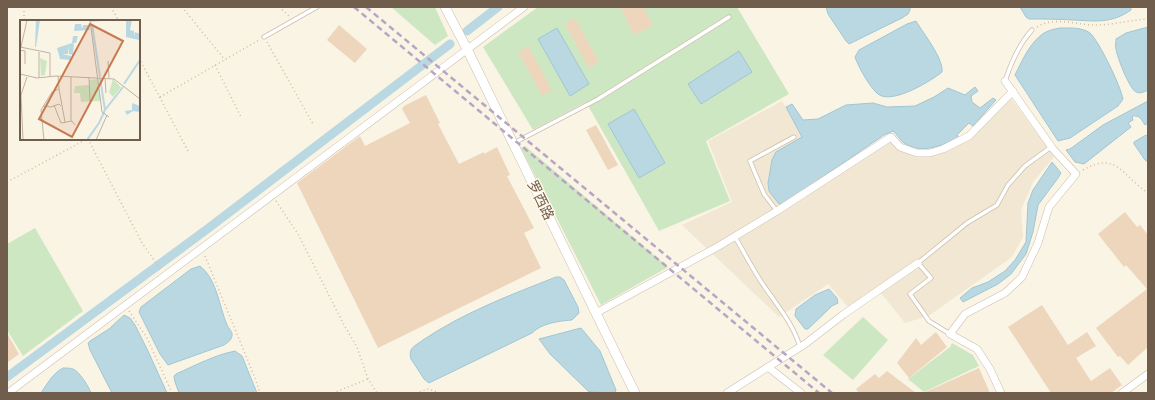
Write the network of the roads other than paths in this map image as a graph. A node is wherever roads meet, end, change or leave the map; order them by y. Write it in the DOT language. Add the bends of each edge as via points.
graph roads {
  1 [pos="316,7"];
  2 [pos="445,7"];
  3 [pos="524,7"];
  4 [pos="729,17"];
  5 [pos="1032,30"];
  6 [pos="264,37"];
  7 [pos="467,49"];
  8 [pos="1005,81"];
  9 [pos="1013,91"];
  10 [pos="794,137"];
  11 [pos="513,144"];
  12 [pos="1051,146"];
  13 [pos="777,211"];
  14 [pos="735,237"];
  15 [pos="918,263"];
  16 [pos="596,313"];
  17 [pos="950,334"];
  18 [pos="800,347"];
  19 [pos="768,367"];
  20 [pos="1148,374"];
  21 [pos="8,393"];
  22 [pos="634,393"];
  23 [pos="727,393"];
  24 [pos="801,393"];
  25 [pos="1001,393"];
  26 [pos="1122,393"];
  1 -- 6 [label="lane"];
  2 -- 7 [label="street, 罗西路"];
  3 -- 7 [label="street"];
  4 -- 11 [label="lane" via="598,99"];
  5 -- 8 [label="lane" via="1015,56"];
  7 -- 11 [label="street, 罗西路"];
  7 -- 21 [label="street"];
  8 -- 9 [label="street"];
  9 -- 12 [label="street"];
  9 -- 13 [label="street" via="963,140 930,153 917,153 900,147 891,137"];
  10 -- 13 [label="lane" via="750,161 764,194"];
  11 -- 16 [label="street, 罗西路"];
  12 -- 15 [label="lane" via="1025,166 1008,185 997,205 967,223"];
  12 -- 17 [label="street" via="1076,174 1049,207 1038,243 1022,277 1005,293 965,314"];
  13 -- 14 [label="street"];
  14 -- 16 [label="street"];
  14 -- 18 [label="lane" via="762,283 787,318"];
  15 -- 17 [label="lane" via="931,278 910,294 929,321"];
  15 -- 18 [label="street"];
  16 -- 22 [label="street, 罗西路"];
  17 -- 25 [label="street" via="977,349"];
  18 -- 19 [label="street"];
  19 -- 23 [label="street"];
  19 -- 24 [label="street"];
  20 -- 26 [label="street"];
}
